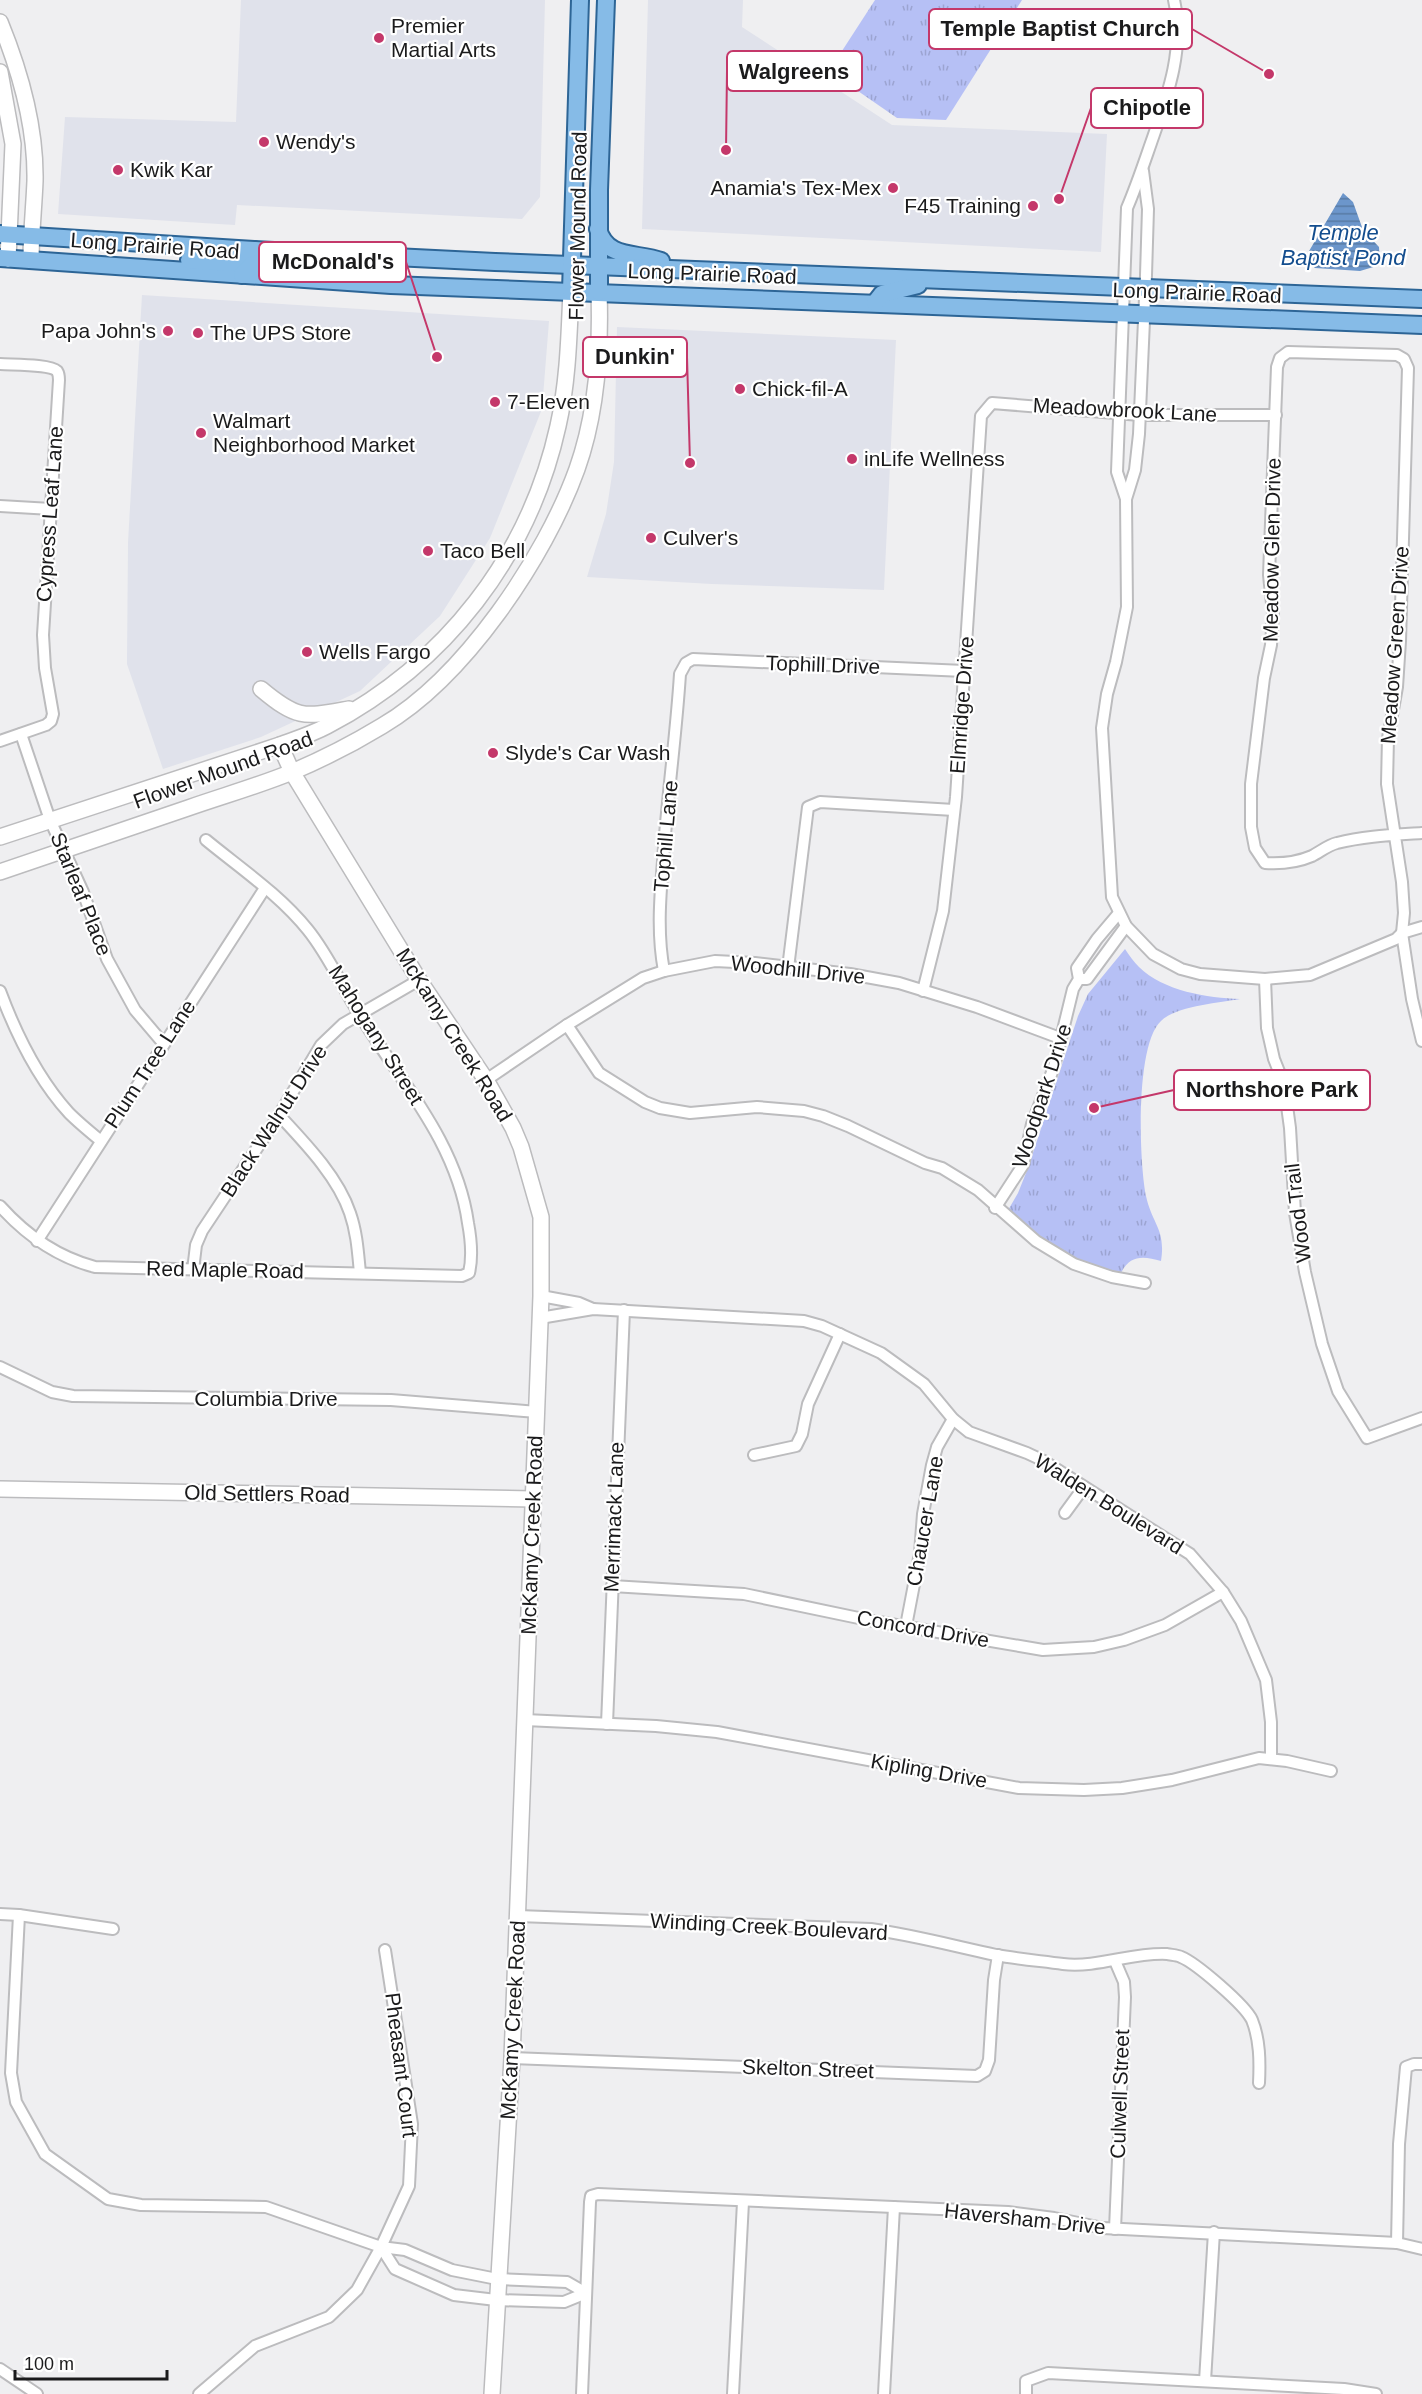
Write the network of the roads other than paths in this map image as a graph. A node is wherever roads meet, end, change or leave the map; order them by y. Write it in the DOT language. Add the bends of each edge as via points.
graph roads {
  1 [pos="580,0"];
  2 [pos="606,0"];
  3 [pos="1174,0"];
  4 [pos="0,22"];
  5 [pos="0,72"];
  6 [pos="1143,171"];
  7 [pos="598,227"];
  8 [pos="5,234"];
  9 [pos="31,236"];
  10 [pos="254,250"];
  11 [pos="369,256"];
  12 [pos="4,258"];
  13 [pos="31,260"];
  14 [pos="572,265"];
  15 [pos="598,266"];
  16 [pos="158,269"];
  17 [pos="687,270"];
  18 [pos="242,275"];
  19 [pos="876,277"];
  20 [pos="939,280"];
  21 [pos="1123,288"];
  22 [pos="1145,289"];
  23 [pos="572,291"];
  24 [pos="599,292"];
  25 [pos="1422,299"];
  26 [pos="820,301"];
  27 [pos="875,303"];
  28 [pos="1122,313"];
  29 [pos="1143,314"];
  30 [pos="1422,325"];
  31 [pos="1403,358"];
  32 [pos="0,364"];
  33 [pos="1118,414"];
  34 [pos="1140,415"];
  35 [pos="1276,415"];
  36 [pos="981,416"];
  37 [pos="1126,499"];
  38 [pos="0,506"];
  39 [pos="51,509"];
  40 [pos="460,622"];
  41 [pos="480,637"];
  42 [pos="684,666"];
  43 [pos="964,671"];
  44 [pos="261,689"];
  45 [pos="360,706"];
  46 [pos="21,734"];
  47 [pos="0,741"];
  48 [pos="280,745"];
  49 [pos="292,772"];
  50 [pos="954,810"];
  51 [pos="50,820"];
  52 [pos="1422,832"];
  53 [pos="1395,835"];
  54 [pos="0,837"];
  55 [pos="206,840"];
  56 [pos="63,851"];
  57 [pos="0,872"];
  58 [pos="265,888"];
  59 [pos="1119,913"];
  60 [pos="1126,926"];
  61 [pos="1422,927"];
  62 [pos="1402,933"];
  63 [pos="788,968"];
  64 [pos="664,971"];
  65 [pos="1265,979"];
  66 [pos="419,980"];
  67 [pos="1079,980"];
  68 [pos="0,991"];
  69 [pos="923,991"];
  70 [pos="360,1015"];
  71 [pos="567,1025"];
  72 [pos="1060,1038"];
  73 [pos="1422,1041"];
  74 [pos="163,1043"];
  75 [pos="486,1080"];
  76 [pos="279,1115"];
  77 [pos="100,1141"];
  78 [pos="0,1206"];
  79 [pos="995,1208"];
  80 [pos="37,1241"];
  81 [pos="193,1270"];
  82 [pos="360,1273"];
  83 [pos="469,1273"];
  84 [pos="1145,1283"];
  85 [pos="541,1296"];
  86 [pos="593,1309"];
  87 [pos="624,1310"];
  88 [pos="540,1318"];
  89 [pos="840,1334"];
  90 [pos="0,1367"];
  91 [pos="537,1412"];
  92 [pos="1422,1418"];
  93 [pos="953,1419"];
  94 [pos="754,1455"];
  95 [pos="1084,1487"];
  96 [pos="0,1489"];
  97 [pos="533,1500"];
  98 [pos="1065,1513"];
  99 [pos="612,1586"];
  100 [pos="1223,1592"];
  101 [pos="906,1626"];
  102 [pos="525,1720"];
  103 [pos="607,1724"];
  104 [pos="1271,1758"];
  105 [pos="1331,1771"];
  106 [pos="0,1914"];
  107 [pos="20,1915"];
  108 [pos="518,1916"];
  109 [pos="113,1929"];
  110 [pos="385,1950"];
  111 [pos="998,1955"];
  112 [pos="1115,1961"];
  113 [pos="512,2058"];
  114 [pos="1422,2064"];
  115 [pos="1259,2083"];
  116 [pos="743,2202"];
  117 [pos="894,2207"];
  118 [pos="1114,2229"];
  119 [pos="1214,2232"];
  120 [pos="1396,2243"];
  121 [pos="381,2247"];
  122 [pos="1422,2249"];
  123 [pos="497,2279"];
  124 [pos="586,2293"];
  125 [pos="496,2300"];
  126 [pos="0,2369"];
  127 [pos="1205,2381"];
  128 [pos="1344,2392"];
  129 [pos="37,2394"];
  130 [pos="200,2394"];
  131 [pos="492,2394"];
  132 [pos="582,2394"];
  133 [pos="733,2394"];
  134 [pos="884,2394"];
  135 [pos="1026,2394"];
  136 [pos="1376,2394"];
  1 -- 14 [label="main road, Flower Mound Road"];
  2 -- 7 [label="main road, Flower Mound Road"];
  3 -- 6 [label="street" via="1178,19 1176,57 1164,110"];
  4 -- 9 [label="main road" via="18,69 31,140 35,180"];
  5 -- 8 [label="main road" via="13,144"];
  6 -- 21 [label="street" via="1127,208"];
  6 -- 22 [label="street" via="1148,209"];
  7 -- 15 [label="main road, Flower Mound Road"];
  7 -- 17 [label="main road" via="613,251 651,257"];
  8 -- 9 [label="main road, Long Prairie Road"];
  8 -- 12 [label="main road"];
  9 -- 10 [label="main road, Long Prairie Road"];
  9 -- 13 [label="main road"];
  10 -- 11 [label="main road, Long Prairie Road"];
  10 -- 16 [label="main road" via="239,261 171,260"];
  11 -- 14 [label="main road, Long Prairie Road"];
  11 -- 18 [label="main road" via="341,265 259,263"];
  12 -- 13 [label="main road, Long Prairie Road"];
  13 -- 16 [label="main road, Long Prairie Road"];
  14 -- 15 [label="main road, Long Prairie Road"];
  14 -- 23 [label="main road, Flower Mound Road"];
  15 -- 17 [label="main road, Long Prairie Road"];
  15 -- 24 [label="main road, Flower Mound Road"];
  16 -- 18 [label="main road, Long Prairie Road"];
  17 -- 19 [label="main road, Long Prairie Road"];
  18 -- 23 [label="main road, Long Prairie Road"];
  19 -- 20 [label="main road, Long Prairie Road"];
  19 -- 26 [label="main road" via="857,291 834,294"];
  20 -- 21 [label="main road, Long Prairie Road"];
  20 -- 27 [label="main road" via="882,294"];
  21 -- 22 [label="main road, Long Prairie Road"];
  21 -- 28 [label="street"];
  22 -- 25 [label="main road, Long Prairie Road"];
  22 -- 29 [label="street"];
  23 -- 24 [label="main road, Long Prairie Road"];
  23 -- 40 [label="main road, Flower Mound Road" via="565,392 538,497 503,564"];
  24 -- 26 [label="main road, Long Prairie Road"];
  24 -- 41 [label="main road, Flower Mound Road" via="593,407 577,469 525,575"];
  26 -- 27 [label="main road, Long Prairie Road"];
  27 -- 28 [label="main road, Long Prairie Road"];
  28 -- 29 [label="main road, Long Prairie Road"];
  28 -- 33 [label="street"];
  29 -- 30 [label="main road, Long Prairie Road"];
  29 -- 34 [label="street"];
  31 -- 35 [label="street, Meadow Glen Drive" via="1288,352 1277,367"];
  31 -- 53 [label="street, Meadow Green Drive" via="1408,368 1400,641 1388,738 1387,784"];
  32 -- 39 [label="street, Cypress Leaf Lane" via="42,366 58,374"];
  33 -- 34 [label="street, Meadowbrook Lane"];
  33 -- 36 [label="street, Meadowbrook Lane" via="992,403"];
  33 -- 37 [label="street" via="1117,472"];
  34 -- 35 [label="street, Meadowbrook Lane"];
  34 -- 37 [label="street" via="1135,470"];
  35 -- 53 [label="street, Meadow Glen Drive" via="1269,575 1271,645 1251,783 1251,827 1256,848 1265,863 1277,864 1309,857 1334,844"];
  36 -- 43 [label="street, Elmridge Drive"];
  37 -- 59 [label="street" via="1127,608 1102,728 1109,876"];
  38 -- 39 [label="street"];
  39 -- 46 [label="street, Cypress Leaf Lane" via="43,635 53,714 51,721"];
  40 -- 41 [label="main road"];
  40 -- 45 [label="main road, Flower Mound Road" via="423,659"];
  41 -- 49 [label="main road, Flower Mound Road" via="437,684 385,724"];
  42 -- 43 [label="street, Tophill Drive" via="693,659"];
  42 -- 64 [label="street, Tophill Lane" via="680,674 660,902"];
  43 -- 50 [label="street, Elmridge Drive"];
  44 -- 45 [label="main road" via="281,706 308,716"];
  45 -- 48 [label="main road, Flower Mound Road" via="324,727"];
  46 -- 47 [label="street"];
  46 -- 51 [label="street, Starleaf Place"];
  48 -- 49 [label="main road, McKamy Creek Road"];
  48 -- 51 [label="main road, Flower Mound Road"];
  49 -- 56 [label="main road, Flower Mound Road"];
  49 -- 66 [label="main road, McKamy Creek Road"];
  50 -- 63 [label="street" via="820,802 808,807"];
  50 -- 69 [label="street, Elmridge Drive" via="943,911"];
  51 -- 54 [label="main road, Flower Mound Road"];
  51 -- 56 [label="street, Starleaf Place"];
  52 -- 53 [label="street"];
  53 -- 62 [label="street, Meadow Green Drive" via="1402,882"];
  55 -- 58 [label="street, Mahogany Street"];
  56 -- 57 [label="main road, Flower Mound Road"];
  56 -- 74 [label="street, Starleaf Place" via="121,987"];
  58 -- 70 [label="street, Mahogany Street" via="308,929"];
  58 -- 74 [label="street, Plum Tree Lane"];
  59 -- 60 [label="street"];
  59 -- 67 [label="street, Woodpark Drive" via="1077,968"];
  60 -- 65 [label="street" via="1153,954 1181,969"];
  60 -- 67 [label="street, Woodpark Drive" via="1087,979"];
  61 -- 62 [label="street"];
  62 -- 65 [label="street" via="1310,975"];
  62 -- 73 [label="street, Meadow Green Drive"];
  63 -- 64 [label="street, Woodhill Drive" via="715,961"];
  63 -- 69 [label="street, Woodhill Drive" via="850,974"];
  64 -- 71 [label="street, Woodhill Drive" via="643,978"];
  65 -- 92 [label="street, Wood Trail" via="1267,1028 1284,1084 1295,1213 1305,1272 1338,1391 1367,1438"];
  66 -- 70 [label="street, Black Walnut Drive"];
  66 -- 75 [label="main road, McKamy Creek Road"];
  67 -- 72 [label="street, Woodpark Drive"];
  68 -- 77 [label="street" via="17,1032 49,1087"];
  69 -- 72 [label="street, Woodhill Drive"];
  70 -- 76 [label="street, Black Walnut Drive" via="343,1024 321,1045"];
  70 -- 83 [label="street, Mahogany Street" via="411,1091 455,1170 465,1198 471,1240"];
  71 -- 75 [label="street, Woodhill Drive"];
  71 -- 79 [label="street" via="599,1073 645,1102 690,1113 757,1107 823,1116 942,1168 978,1190"];
  72 -- 79 [label="street, Woodpark Drive" via="1023,1165"];
  74 -- 77 [label="street, Plum Tree Lane"];
  75 -- 85 [label="main road, McKamy Creek Road" via="521,1147 539,1208"];
  76 -- 81 [label="street, Black Walnut Drive" via="202,1231"];
  76 -- 82 [label="street" via="320,1160 350,1211 357,1235"];
  77 -- 80 [label="street, Plum Tree Lane"];
  78 -- 80 [label="street, Red Maple Road"];
  79 -- 84 [label="street" via="1036,1241 1074,1264"];
  80 -- 81 [label="street, Red Maple Road" via="94,1267"];
  81 -- 82 [label="street, Red Maple Road"];
  82 -- 83 [label="street, Red Maple Road"];
  85 -- 86 [label="street, Walden Boulevard"];
  85 -- 88 [label="main road, McKamy Creek Road"];
  86 -- 87 [label="street, Walden Boulevard"];
  86 -- 88 [label="street, Walden Boulevard"];
  87 -- 89 [label="street, Walden Boulevard" via="804,1321"];
  87 -- 99 [label="street, Merrimack Lane"];
  88 -- 91 [label="main road, McKamy Creek Road"];
  89 -- 93 [label="street, Walden Boulevard" via="881,1353 924,1384"];
  89 -- 94 [label="street" via="808,1404 796,1446"];
  90 -- 91 [label="street, Columbia Drive" via="52,1392 73,1396 391,1400"];
  91 -- 97 [label="main road, McKamy Creek Road"];
  93 -- 95 [label="street, Walden Boulevard" via="982,1439 1042,1460"];
  93 -- 101 [label="street, Chaucer Lane" via="932,1465"];
  95 -- 98 [label="street"];
  95 -- 100 [label="street, Walden Boulevard" via="1190,1554"];
  96 -- 97 [label="main road, Old Settlers Road"];
  97 -- 102 [label="main road, McKamy Creek Road"];
  99 -- 101 [label="street, Concord Drive" via="744,1594"];
  99 -- 103 [label="street, Merrimack Lane"];
  100 -- 101 [label="street, Concord Drive" via="1165,1625 1094,1647 1043,1650"];
  100 -- 104 [label="street, Walden Boulevard" via="1241,1621 1266,1680"];
  102 -- 103 [label="street, Kipling Drive"];
  102 -- 108 [label="main road, McKamy Creek Road"];
  103 -- 104 [label="street, Kipling Drive" via="717,1732 1019,1788 1122,1788"];
  104 -- 105 [label="street, Kipling Drive"];
  106 -- 107 [label="street"];
  107 -- 109 [label="street"];
  107 -- 121 [label="street" via="11,2073 16,2102 45,2154 108,2199 141,2205 266,2207"];
  108 -- 111 [label="street, Winding Creek Boulevard" via="871,1929"];
  108 -- 113 [label="main road, McKamy Creek Road"];
  110 -- 121 [label="street, Pheasant Court" via="412,2124 409,2186"];
  111 -- 112 [label="street, Winding Creek Boulevard" via="1067,1965"];
  111 -- 113 [label="street, Skelton Street" via="988,2060 985,2071 977,2076"];
  112 -- 115 [label="street, Winding Creek Boulevard" via="1142,1955 1181,1957 1223,1989 1250,2017 1256,2031"];
  112 -- 118 [label="street, Culwell Street" via="1125,1997"];
  113 -- 123 [label="main road, McKamy Creek Road"];
  114 -- 120 [label="street" via="1406,2067"];
  116 -- 117 [label="street, Haversham Drive"];
  116 -- 124 [label="street, Haversham Drive" via="591,2196"];
  116 -- 133 [label="street"];
  117 -- 118 [label="street, Haversham Drive" via="1008,2212"];
  117 -- 134 [label="street"];
  118 -- 119 [label="street, Haversham Drive"];
  119 -- 120 [label="street, Haversham Drive"];
  119 -- 127 [label="street"];
  120 -- 122 [label="street, Haversham Drive"];
  121 -- 123 [label="street" via="405,2250 452,2270"];
  121 -- 125 [label="street" via="395,2269 454,2295"];
  121 -- 130 [label="street, Pheasant Court" via="357,2290 329,2317 255,2346"];
  123 -- 124 [label="street" via="567,2282"];
  123 -- 125 [label="main road, McKamy Creek Road"];
  124 -- 125 [label="street" via="564,2302"];
  124 -- 132 [label="street"];
  125 -- 131 [label="main road, McKamy Creek Road"];
  126 -- 129 [label="street"];
  127 -- 128 [label="street"];
  127 -- 135 [label="street" via="1048,2373 1026,2381"];
  128 -- 136 [label="street"];
}
